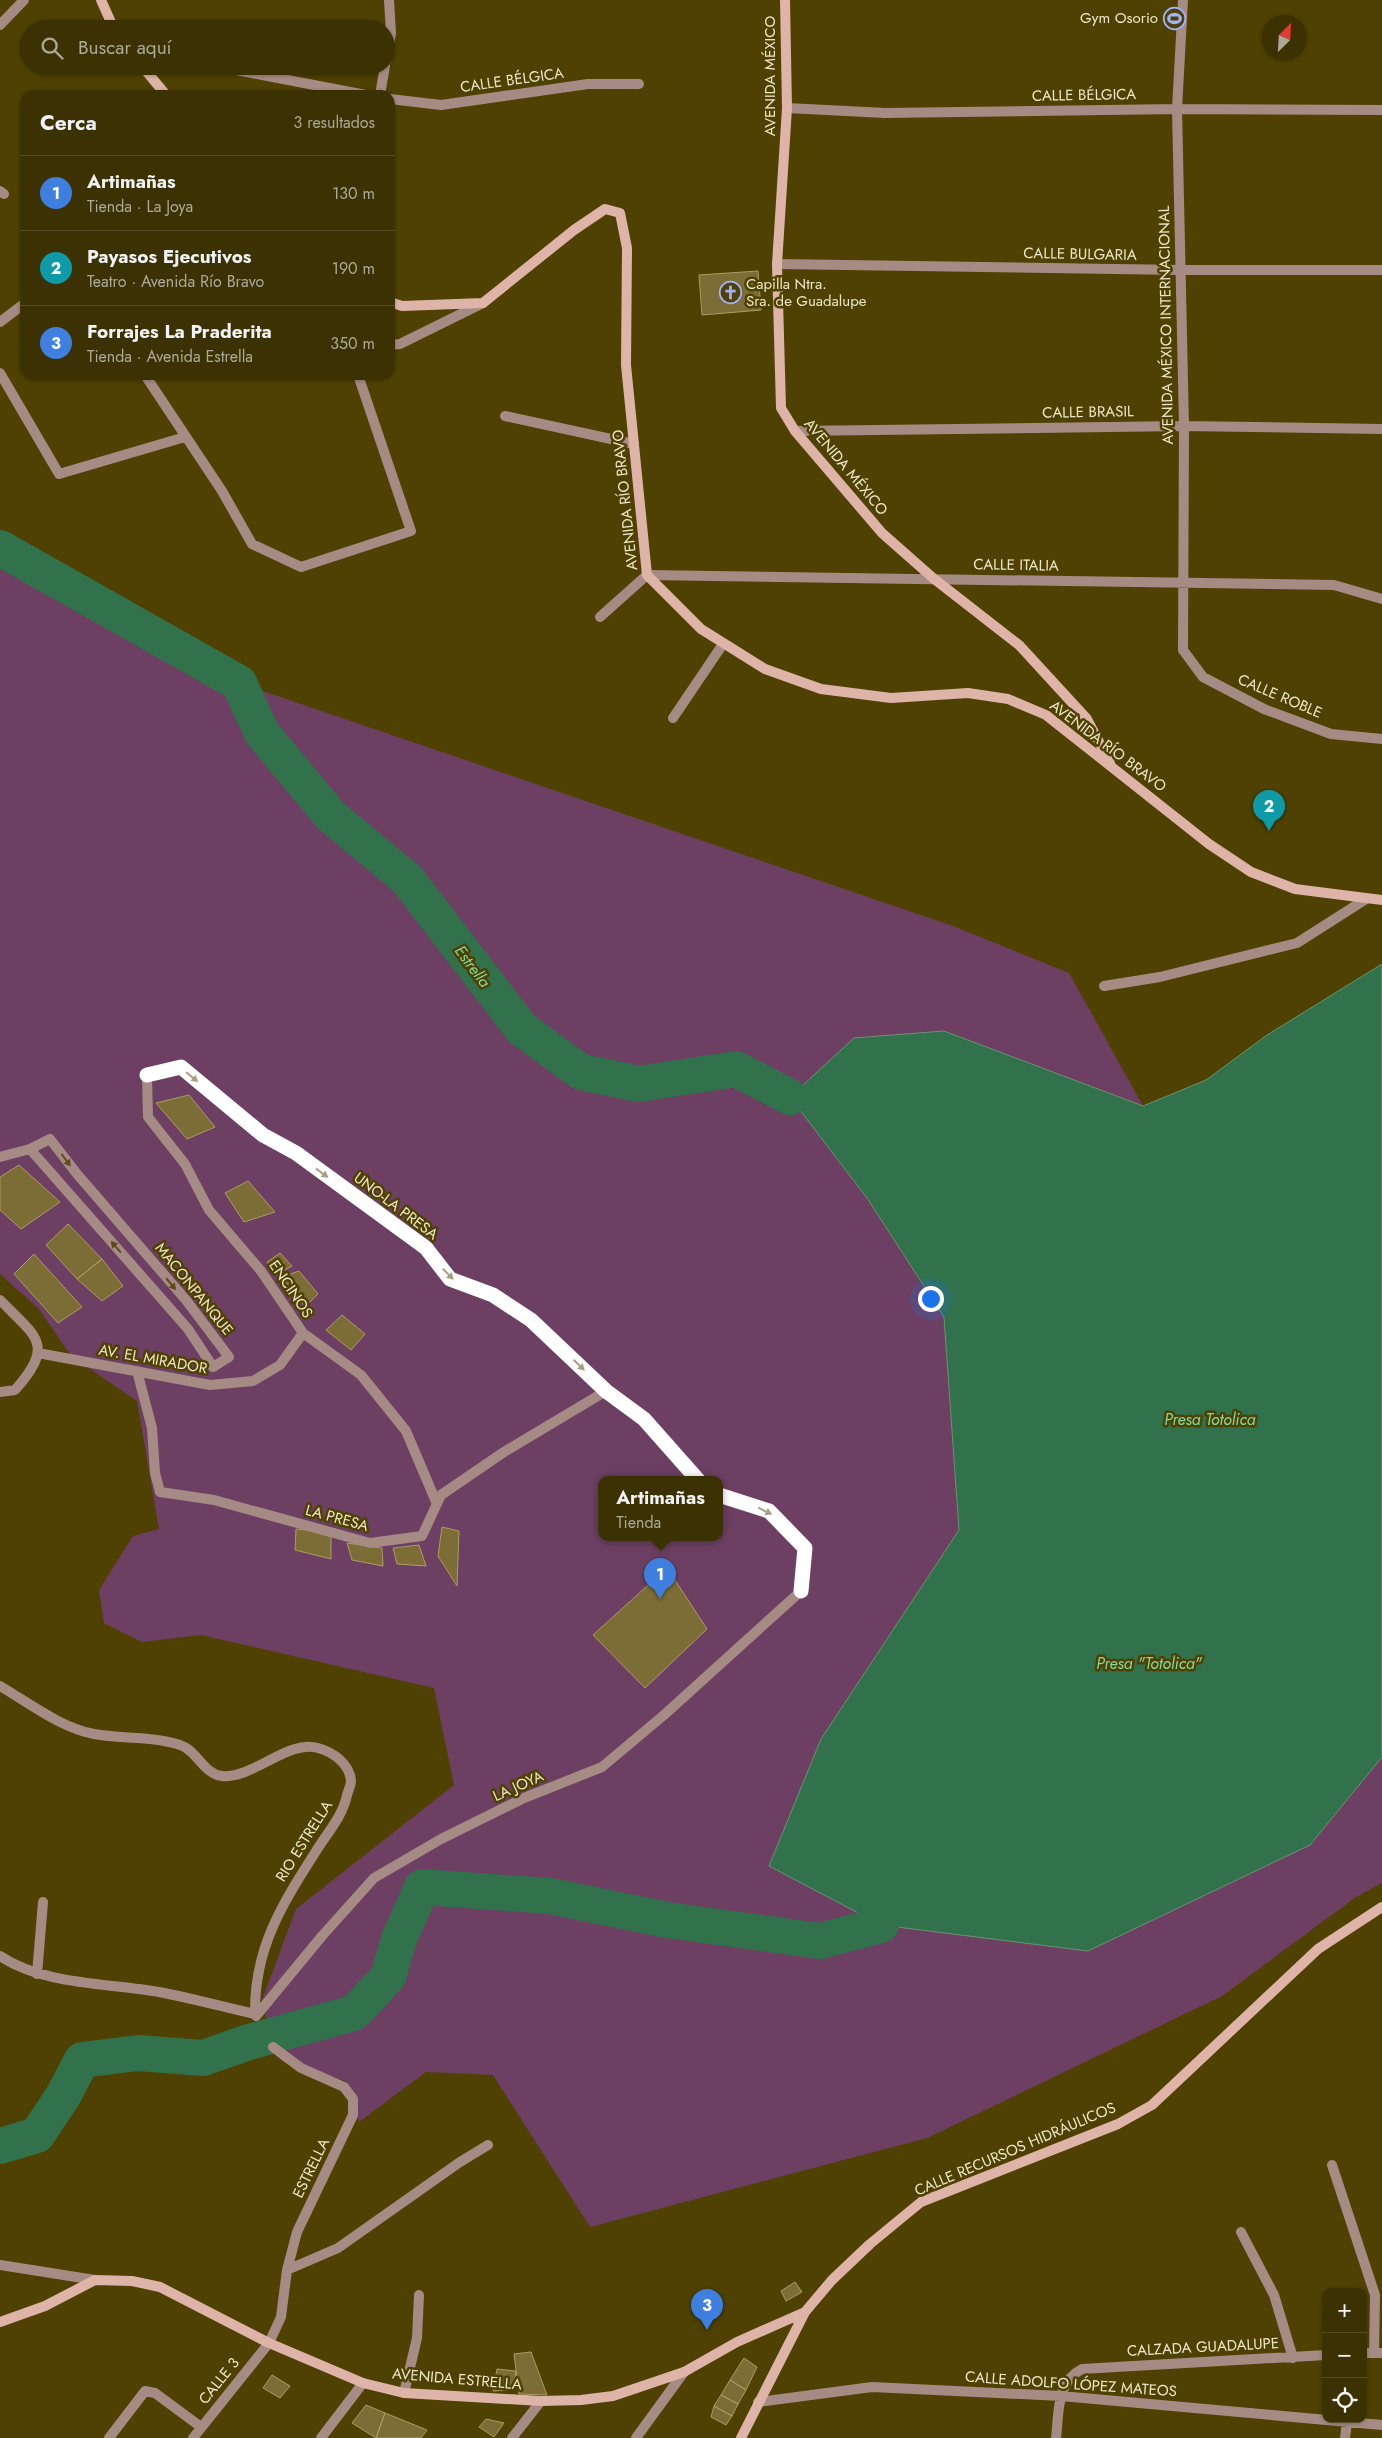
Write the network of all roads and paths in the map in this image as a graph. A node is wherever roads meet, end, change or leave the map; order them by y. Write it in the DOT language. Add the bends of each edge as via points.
graph roads {
  1 [pos="24,0"];
  2 [pos="101,0"];
  3 [pos="389,0"];
  4 [pos="785,0"];
  5 [pos="1183,0"];
  6 [pos="110,20"];
  7 [pos="390,20"];
  8 [pos="0,25"];
  9 [pos="149,75"];
  10 [pos="262,75"];
  11 [pos="383,75"];
  12 [pos="638,84"];
  13 [pos="162,90"];
  14 [pos="340,90"];
  15 [pos="381,90"];
  16 [pos="395,100"];
  17 [pos="786,108"];
  18 [pos="1177,109"];
  19 [pos="1382,110"];
  20 [pos="777,264"];
  21 [pos="1181,270"];
  22 [pos="1382,270"];
  23 [pos="484,303"];
  24 [pos="395,304"];
  25 [pos="20,307"];
  26 [pos="0,322"];
  27 [pos="395,344"];
  28 [pos="0,373"];
  29 [pos="148,380"];
  30 [pos="360,380"];
  31 [pos="505,416"];
  32 [pos="1184,426"];
  33 [pos="1382,429"];
  34 [pos="795,432"];
  35 [pos="185,437"];
  36 [pos="634,444"];
  37 [pos="647,575"];
  38 [pos="933,578"];
  39 [pos="1182,584"];
  40 [pos="1382,599"];
  41 [pos="600,617"];
  42 [pos="723,644"];
  43 [pos="1183,650"];
  44 [pos="673,718"];
  45 [pos="1382,739"];
  46 [pos="1112,767"];
  47 [pos="1366,899"];
  48 [pos="1382,900"];
  49 [pos="1104,986"];
  50 [pos="147,1075"];
  51 [pos="30,1149"];
  52 [pos="0,1157"];
  53 [pos="0,1300"];
  54 [pos="303,1333"];
  55 [pos="38,1353"];
  56 [pos="137,1371"];
  57 [pos="606,1391"];
  58 [pos="0,1392"];
  59 [pos="694,1476"];
  60 [pos="723,1496"];
  61 [pos="437,1504"];
  62 [pos="801,1590"];
  63 [pos="0,1686"];
  64 [pos="43,1902"];
  65 [pos="1382,1907"];
  66 [pos="0,1956"];
  67 [pos="37,1974"];
  68 [pos="256,2015"];
  69 [pos="272,2047"];
  70 [pos="488,2145"];
  71 [pos="1332,2165"];
  72 [pos="1241,2232"];
  73 [pos="0,2265"];
  74 [pos="287,2270"];
  75 [pos="95,2280"];
  76 [pos="419,2295"];
  77 [pos="805,2312"];
  78 [pos="0,2322"];
  79 [pos="270,2343"];
  80 [pos="1373,2352"];
  81 [pos="1322,2355"];
  82 [pos="1293,2358"];
  83 [pos="684,2372"];
  84 [pos="363,2383"];
  85 [pos="404,2393"];
  86 [pos="1060,2396"];
  87 [pos="541,2401"];
  88 [pos="758,2402"];
  89 [pos="1322,2420"];
  90 [pos="1347,2423"];
  91 [pos="1359,2423"];
  92 [pos="1382,2425"];
  93 [pos="201,2426"];
  94 [pos="109,2438"];
  95 [pos="193,2438"];
  96 [pos="321,2438"];
  97 [pos="512,2438"];
  98 [pos="636,2438"];
  99 [pos="741,2438"];
  100 [pos="1056,2438"];
  101 [pos="1345,2438"];
  1 -- 8 [label="street"];
  2 -- 6 [label="street"];
  3 -- 7 [label="street"];
  4 -- 17 [label="street, AVENIDA MÉXICO"];
  5 -- 18 [label="street, AVENIDA MÉXICO INTERNACIONAL"];
  9 -- 13 [label="street"];
  10 -- 14 [label="street"];
  11 -- 15 [label="street"];
  12 -- 16 [label="street, CALLE BÉLGICA" via="588,84 440,105"];
  17 -- 18 [label="street, CALLE BÉLGICA" via="885,113"];
  17 -- 20 [label="street, AVENIDA MÉXICO"];
  18 -- 19 [label="street, CALLE BÉLGICA"];
  18 -- 21 [label="street, AVENIDA MÉXICO INTERNACIONAL"];
  20 -- 21 [label="street, CALLE BULGARIA"];
  20 -- 34 [label="street, AVENIDA MÉXICO" via="781,408"];
  21 -- 22 [label="street, CALLE BULGARIA"];
  21 -- 32 [label="street, AVENIDA MÉXICO INTERNACIONAL"];
  23 -- 24 [label="street"];
  23 -- 27 [label="street"];
  23 -- 36 [label="street, AVENIDA RÍO BRAVO" via="605,209 620,213 627,248 626,365"];
  25 -- 26 [label="street"];
  28 -- 35 [label="street" via="59,474"];
  29 -- 35 [label="street"];
  30 -- 35 [label="street" via="411,531 301,567 252,544 222,491"];
  31 -- 36 [label="street"];
  32 -- 33 [label="street, CALLE BRASIL"];
  32 -- 34 [label="street, CALLE BRASIL"];
  32 -- 39 [label="street, AVENIDA MÉXICO INTERNACIONAL"];
  34 -- 38 [label="street, AVENIDA MÉXICO" via="882,532"];
  36 -- 37 [label="street, AVENIDA RÍO BRAVO"];
  37 -- 38 [label="street, CALLE ITALIA"];
  37 -- 41 [label="street"];
  37 -- 42 [label="street, AVENIDA RÍO BRAVO" via="701,628"];
  38 -- 39 [label="street, CALLE ITALIA"];
  38 -- 46 [label="street, AVENIDA MÉXICO" via="1019,645 1087,718"];
  39 -- 40 [label="street, CALLE ITALIA" via="1334,585"];
  39 -- 43 [label="street, AVENIDA MÉXICO INTERNACIONAL"];
  42 -- 44 [label="street"];
  42 -- 46 [label="street, AVENIDA RÍO BRAVO" via="765,669 820,689 891,698 968,693 1008,699 1046,715"];
  43 -- 45 [label="street, CALLE ROBLE" via="1203,677 1264,709 1331,734"];
  46 -- 47 [label="street, AVENIDA RÍO BRAVO" via="1251,872 1294,889"];
  47 -- 48 [label="street, AVENIDA RÍO BRAVO"];
  47 -- 49 [label="street" via="1297,943 1160,978"];
  50 -- 54 [label="street, ENCINOS" via="148,1117 186,1164 209,1210 262,1271"];
  50 -- 57 [label="highway, UNO-LA PRESA, one-way" via="180,1067 262,1135 296,1154 426,1248 450,1279 493,1294 531,1320"];
  51 -- 51 [label="street, MACONPANQUE, one-way" via="50,1139 186,1300 229,1357 212,1367 188,1330"];
  51 -- 52 [label="street"];
  53 -- 55 [label="street" via="38,1340"];
  54 -- 56 [label="street, AV. EL MIRADOR" via="280,1365 253,1381 210,1385"];
  54 -- 61 [label="street, ENCINOS" via="361,1375 406,1431"];
  55 -- 56 [label="street, AV. EL MIRADOR"];
  55 -- 58 [label="street" via="28,1375 15,1390"];
  56 -- 61 [label="street, LA PRESA" via="152,1428 155,1473 160,1492 214,1500 370,1543 422,1536"];
  57 -- 59 [label="highway, UNO-LA PRESA" via="644,1419"];
  57 -- 61 [label="street, LA PRESA" via="504,1452 441,1495"];
  60 -- 62 [label="highway, one-way" via="768,1511 805,1548"];
  62 -- 68 [label="street, LA JOYA" via="602,1767 516,1802 441,1839 374,1878"];
  63 -- 68 [label="street, RIO ESTRELLA" via="66,1724 92,1734 182,1745 194,1753 206,1768 221,1776 241,1773 298,1748 317,1747 344,1763 351,1781 345,1806 288,1896 264,1946 255,1990"];
  64 -- 67 [label="street"];
  65 -- 77 [label="street, CALLE RECURSOS HIDRÁULICOS" via="1318,1949 1152,2105 1118,2124 921,2202 832,2280"];
  66 -- 67 [label="street"];
  67 -- 68 [label="street" via="159,1992"];
  69 -- 74 [label="street, ESTRELLA" via="301,2068 344,2087 353,2099 353,2115 296,2232"];
  70 -- 74 [label="street" via="338,2248"];
  71 -- 80 [label="street" via="1374,2295"];
  72 -- 82 [label="street" via="1274,2295"];
  73 -- 75 [label="street"];
  74 -- 79 [label="street, ESTRELLA" via="281,2317"];
  75 -- 78 [label="street, AVENIDA ESTRELLA" via="45,2306"];
  75 -- 79 [label="street, AVENIDA ESTRELLA" via="132,2281 160,2287"];
  76 -- 85 [label="street" via="417,2338"];
  77 -- 83 [label="street, AVENIDA ESTRELLA" via="737,2342"];
  77 -- 88 [label="street"];
  79 -- 84 [label="street, AVENIDA ESTRELLA"];
  79 -- 93 [label="street, CALLE 3"];
  81 -- 82 [label="street, CALZADA GUADALUPE"];
  82 -- 86 [label="street, CALZADA GUADALUPE" via="1082,2369 1072,2374"];
  83 -- 87 [label="street, AVENIDA ESTRELLA" via="614,2396"];
  83 -- 98 [label="street"];
  84 -- 85 [label="street, AVENIDA ESTRELLA"];
  84 -- 96 [label="street"];
  85 -- 87 [label="street, AVENIDA ESTRELLA"];
  86 -- 88 [label="street, CALLE ADOLFO LÓPEZ MATEOS" via="872,2387"];
  86 -- 89 [label="street, CALLE ADOLFO LÓPEZ MATEOS"];
  86 -- 100 [label="street"];
  87 -- 97 [label="street"];
  88 -- 99 [label="street"];
  90 -- 101 [label="street"];
  91 -- 92 [label="street, CALLE ADOLFO LÓPEZ MATEOS"];
  93 -- 94 [label="street" via="155,2393 145,2391"];
  93 -- 95 [label="street, CALLE 3"];
}
